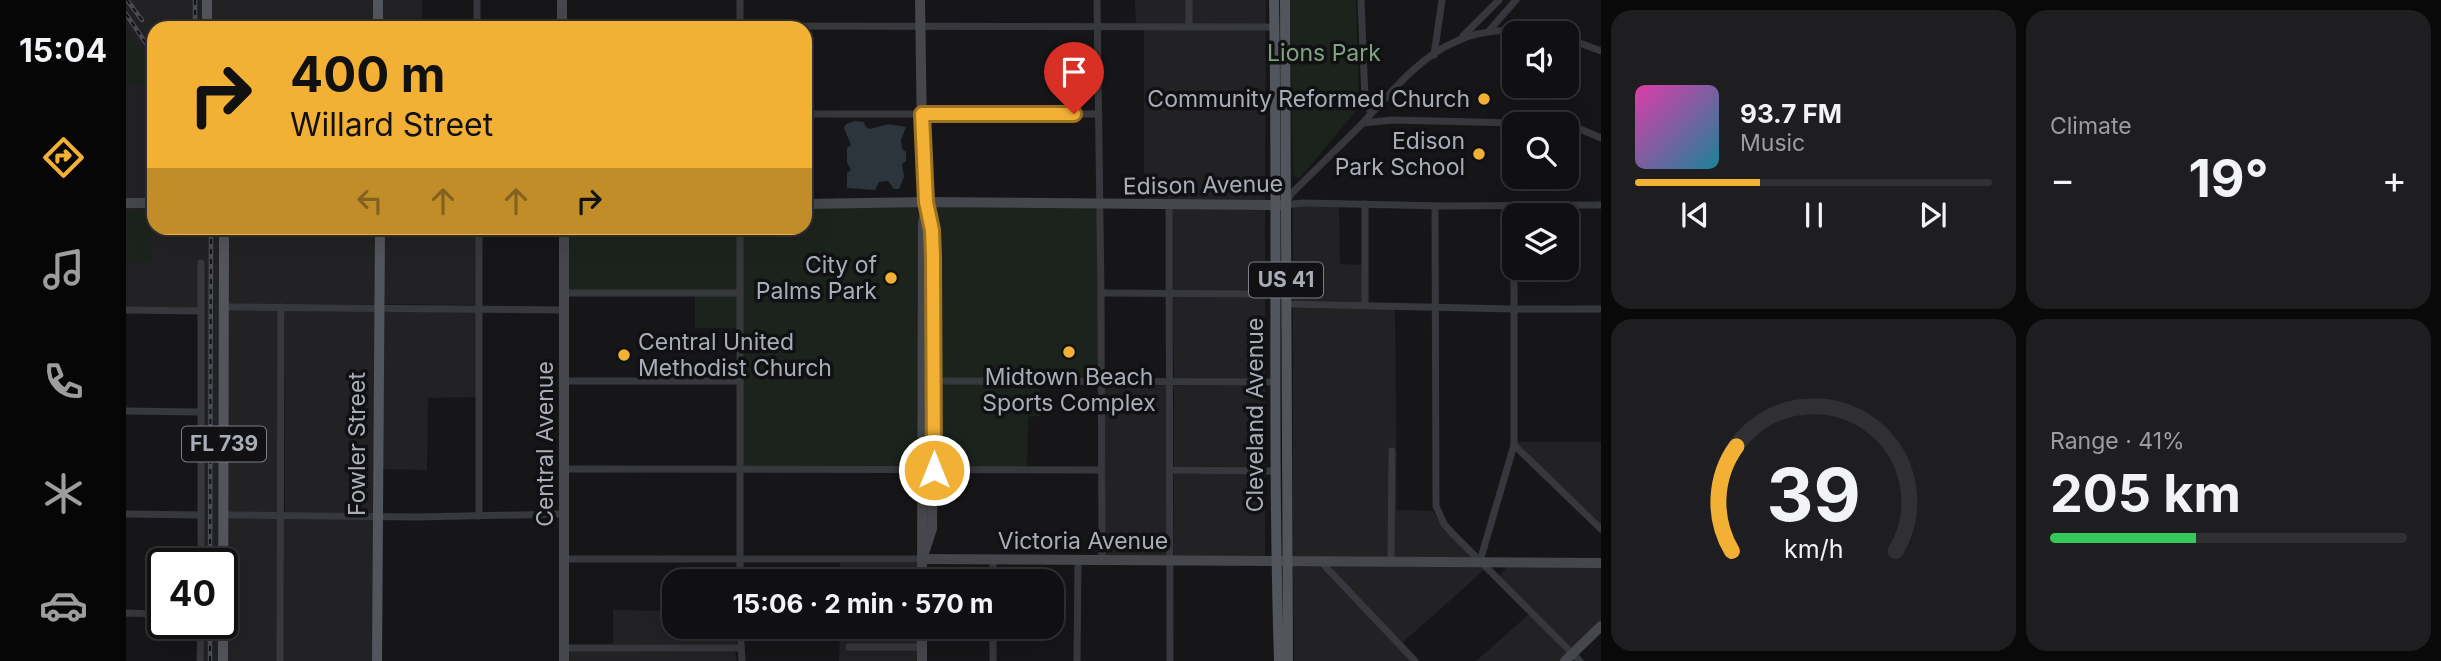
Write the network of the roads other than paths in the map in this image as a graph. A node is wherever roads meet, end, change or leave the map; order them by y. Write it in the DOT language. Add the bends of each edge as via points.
graph roads {
  1 [pos="207,0"];
  2 [pos="378,0"];
  3 [pos="477,0"];
  4 [pos="562,0"];
  5 [pos="740,0"];
  6 [pos="920,0"];
  7 [pos="1097,0"];
  8 [pos="1189,0"];
  9 [pos="1274,0"];
  10 [pos="1285,0"];
  11 [pos="1361,0"];
  12 [pos="1442,0"];
  13 [pos="1499,0"];
  14 [pos="1516,0"];
  15 [pos="1483,17"];
  16 [pos="207,21"];
  17 [pos="378,21"];
  18 [pos="477,21"];
  19 [pos="562,21"];
  20 [pos="740,21"];
  21 [pos="920,26"];
  22 [pos="1098,26"];
  23 [pos="1189,26"];
  24 [pos="812,27"];
  25 [pos="1274,27"];
  26 [pos="1502,31"];
  27 [pos="1486,33"];
  28 [pos="1460,39"];
  29 [pos="1579,43"];
  30 [pos="1286,44"];
  31 [pos="1601,51"];
  32 [pos="1434,55"];
  33 [pos="1371,113"];
  34 [pos="812,114"];
  35 [pos="922,114"];
  36 [pos="1099,114"];
  37 [pos="1363,123"];
  38 [pos="1502,123"];
  39 [pos="1579,129"];
  40 [pos="1601,138"];
  41 [pos="926,202"];
  42 [pos="126,203"];
  43 [pos="147,203"];
  44 [pos="812,204"];
  45 [pos="1365,204"];
  46 [pos="1101,205"];
  47 [pos="1169,205"];
  48 [pos="1281,205"];
  49 [pos="1601,205"];
  50 [pos="1435,206"];
  51 [pos="1579,206"];
  52 [pos="1502,209"];
  53 [pos="224,235"];
  54 [pos="380,235"];
  55 [pos="479,235"];
  56 [pos="564,235"];
  57 [pos="740,235"];
  58 [pos="201,263"];
  59 [pos="1514,280"];
  60 [pos="565,293"];
  61 [pos="740,293"];
  62 [pos="1101,293"];
  63 [pos="1170,293"];
  64 [pos="1275,294"];
  65 [pos="1286,304"];
  66 [pos="1365,305"];
  67 [pos="225,307"];
  68 [pos="281,307"];
  69 [pos="379,308"];
  70 [pos="1435,308"];
  71 [pos="479,309"];
  72 [pos="1514,309"];
  73 [pos="1601,309"];
  74 [pos="126,310"];
  75 [pos="564,310"];
  76 [pos="201,311"];
  77 [pos="565,381"];
  78 [pos="740,381"];
  79 [pos="928,381"];
  80 [pos="1101,381"];
  81 [pos="1171,382"];
  82 [pos="1275,382"];
  83 [pos="1286,406"];
  84 [pos="126,411"];
  85 [pos="201,412"];
  86 [pos="1514,445"];
  87 [pos="1392,451"];
  88 [pos="565,469"];
  89 [pos="740,470"];
  90 [pos="929,470"];
  91 [pos="1101,470"];
  92 [pos="1171,470"];
  93 [pos="1276,471"];
  94 [pos="126,513"];
  95 [pos="565,514"];
  96 [pos="201,515"];
  97 [pos="223,515"];
  98 [pos="281,516"];
  99 [pos="378,516"];
  100 [pos="479,516"];
  101 [pos="1601,529"];
  102 [pos="201,548"];
  103 [pos="565,559"];
  104 [pos="740,559"];
  105 [pos="922,559"];
  106 [pos="993,560"];
  107 [pos="1101,560"];
  108 [pos="1319,560"];
  109 [pos="1077,561"];
  110 [pos="1171,561"];
  111 [pos="1282,561"];
  112 [pos="1391,561"];
  113 [pos="1480,561"];
  114 [pos="1601,563"];
  115 [pos="740,569"];
  116 [pos="922,569"];
  117 [pos="993,569"];
  118 [pos="126,614"];
  119 [pos="147,614"];
  120 [pos="1601,626"];
  121 [pos="201,639"];
  122 [pos="740,639"];
  123 [pos="922,639"];
  124 [pos="993,639"];
  125 [pos="849,647"];
  126 [pos="922,647"];
  127 [pos="564,648"];
  128 [pos="740,648"];
  129 [pos="1573,659"];
  130 [pos="200,661"];
  131 [pos="223,661"];
  132 [pos="280,661"];
  133 [pos="377,661"];
  134 [pos="564,661"];
  135 [pos="742,661"];
  136 [pos="922,661"];
  137 [pos="993,661"];
  138 [pos="1077,661"];
  139 [pos="1170,661"];
  140 [pos="1279,661"];
  141 [pos="1288,661"];
  142 [pos="1415,661"];
  1 -- 16 [label="main road"];
  2 -- 17 [label="main road"];
  3 -- 18 [label="street"];
  4 -- 19 [label="street"];
  5 -- 20 [label="street"];
  6 -- 21 [label="street"];
  7 -- 22 [label="street"];
  8 -- 23 [label="street"];
  9 -- 25 [label="main road, Cleveland Avenue / US 41"];
  10 -- 30 [label="main road, Cleveland Avenue / US 41"];
  11 -- 33 [label="street" via="1365,99"];
  12 -- 32 [label="street"];
  13 -- 15 [label="street"];
  14 -- 27 [label="street"];
  15 -- 27 [label="street" via="1481,26"];
  15 -- 28 [label="street"];
  21 -- 22 [label="street"];
  21 -- 24 [label="street"];
  21 -- 35 [label="street"];
  22 -- 23 [label="street"];
  22 -- 36 [label="street"];
  23 -- 25 [label="street"];
  25 -- 30 [label="main road"];
  25 -- 48 [label="main road, Cleveland Avenue / US 41"];
  26 -- 27 [label="street"];
  27 -- 28 [label="street"];
  28 -- 32 [label="street"];
  29 -- 31 [label="street"];
  30 -- 48 [label="main road, Cleveland Avenue / US 41"];
  32 -- 33 [label="street"];
  33 -- 37 [label="street"];
  34 -- 35 [label="street"];
  35 -- 36 [label="street"];
  35 -- 41 [label="street"];
  36 -- 46 [label="street"];
  37 -- 38 [label="street"];
  37 -- 48 [label="street"];
  39 -- 40 [label="street"];
  41 -- 44 [label="street, Edison Avenue"];
  41 -- 46 [label="street, Edison Avenue"];
  41 -- 79 [label="street"];
  42 -- 43 [label="street"];
  45 -- 48 [label="street, Edison Avenue"];
  45 -- 50 [label="street, Edison Avenue"];
  45 -- 66 [label="street"];
  46 -- 47 [label="street, Edison Avenue"];
  46 -- 62 [label="street"];
  47 -- 48 [label="street, Edison Avenue"];
  47 -- 63 [label="street"];
  48 -- 64 [label="main road, Cleveland Avenue / US 41"];
  48 -- 65 [label="main road, Cleveland Avenue / US 41"];
  49 -- 51 [label="street, Edison Avenue"];
  50 -- 52 [label="street, Edison Avenue"];
  50 -- 70 [label="street"];
  53 -- 67 [label="main road, FL 739"];
  54 -- 69 [label="main road, Fowler Street"];
  55 -- 71 [label="street"];
  56 -- 60 [label="street, Central Avenue"];
  57 -- 61 [label="street"];
  58 -- 76 [label="street"];
  59 -- 72 [label="street"];
  60 -- 61 [label="street"];
  60 -- 75 [label="street, Central Avenue"];
  61 -- 78 [label="street"];
  62 -- 63 [label="street"];
  62 -- 80 [label="street"];
  63 -- 64 [label="street"];
  63 -- 81 [label="street"];
  64 -- 82 [label="main road, Cleveland Avenue / US 41"];
  65 -- 66 [label="street"];
  65 -- 83 [label="main road, Cleveland Avenue / US 41"];
  66 -- 70 [label="street"];
  67 -- 68 [label="street"];
  67 -- 97 [label="main road, FL 739"];
  68 -- 69 [label="street"];
  68 -- 98 [label="street"];
  69 -- 71 [label="street"];
  69 -- 99 [label="main road, Fowler Street"];
  70 -- 72 [label="street"];
  70 -- 113 [label="street" via="1436,506 1444,524"];
  71 -- 75 [label="street"];
  71 -- 100 [label="street"];
  72 -- 73 [label="street"];
  72 -- 86 [label="street"];
  74 -- 76 [label="street"];
  75 -- 77 [label="street, Central Avenue"];
  76 -- 85 [label="street"];
  77 -- 78 [label="street"];
  77 -- 88 [label="street, Central Avenue"];
  78 -- 89 [label="street"];
  79 -- 80 [label="street"];
  79 -- 90 [label="street"];
  80 -- 81 [label="street"];
  80 -- 91 [label="street"];
  81 -- 82 [label="street"];
  81 -- 92 [label="street"];
  82 -- 83 [label="main road"];
  82 -- 93 [label="main road, Cleveland Avenue / US 41"];
  83 -- 111 [label="main road, Cleveland Avenue / US 41"];
  84 -- 85 [label="street"];
  85 -- 96 [label="street"];
  86 -- 101 [label="street"];
  86 -- 113 [label="street"];
  87 -- 112 [label="street"];
  88 -- 89 [label="street"];
  88 -- 95 [label="street, Central Avenue"];
  89 -- 90 [label="street"];
  89 -- 104 [label="street"];
  90 -- 91 [label="street"];
  90 -- 105 [label="street" via="932,529"];
  91 -- 107 [label="street"];
  92 -- 93 [label="street"];
  92 -- 110 [label="street"];
  93 -- 111 [label="main road, Cleveland Avenue / US 41"];
  94 -- 96 [label="street"];
  95 -- 100 [label="street"];
  95 -- 103 [label="street, Central Avenue"];
  96 -- 102 [label="street"];
  97 -- 98 [label="street"];
  97 -- 131 [label="main road, FL 739"];
  98 -- 99 [label="street"];
  98 -- 132 [label="street"];
  99 -- 100 [label="street"];
  99 -- 133 [label="main road, Fowler Street"];
  103 -- 104 [label="street, Victoria Avenue"];
  103 -- 127 [label="street, Central Avenue"];
  104 -- 105 [label="street, Victoria Avenue"];
  104 -- 115 [label="street"];
  105 -- 106 [label="street, Victoria Avenue"];
  105 -- 116 [label="street"];
  106 -- 109 [label="street, Victoria Avenue"];
  106 -- 117 [label="street"];
  107 -- 109 [label="street, Victoria Avenue"];
  107 -- 110 [label="street, Victoria Avenue"];
  108 -- 111 [label="street, Victoria Avenue"];
  108 -- 112 [label="street, Victoria Avenue"];
  108 -- 142 [label="street"];
  109 -- 138 [label="street"];
  110 -- 111 [label="street, Victoria Avenue"];
  110 -- 139 [label="street"];
  111 -- 140 [label="main road, Cleveland Avenue / US 41"];
  111 -- 141 [label="main road, Cleveland Avenue / US 41"];
  112 -- 113 [label="street, Victoria Avenue"];
  113 -- 114 [label="street, Victoria Avenue"];
  113 -- 129 [label="street"];
  118 -- 119 [label="street"];
  120 -- 129 [label="street"];
  121 -- 130 [label="street"];
  122 -- 128 [label="street"];
  123 -- 126 [label="street"];
  124 -- 137 [label="street"];
  125 -- 126 [label="street"];
  126 -- 136 [label="street"];
  127 -- 128 [label="street"];
  127 -- 134 [label="street, Central Avenue"];
  128 -- 135 [label="street"];
}
